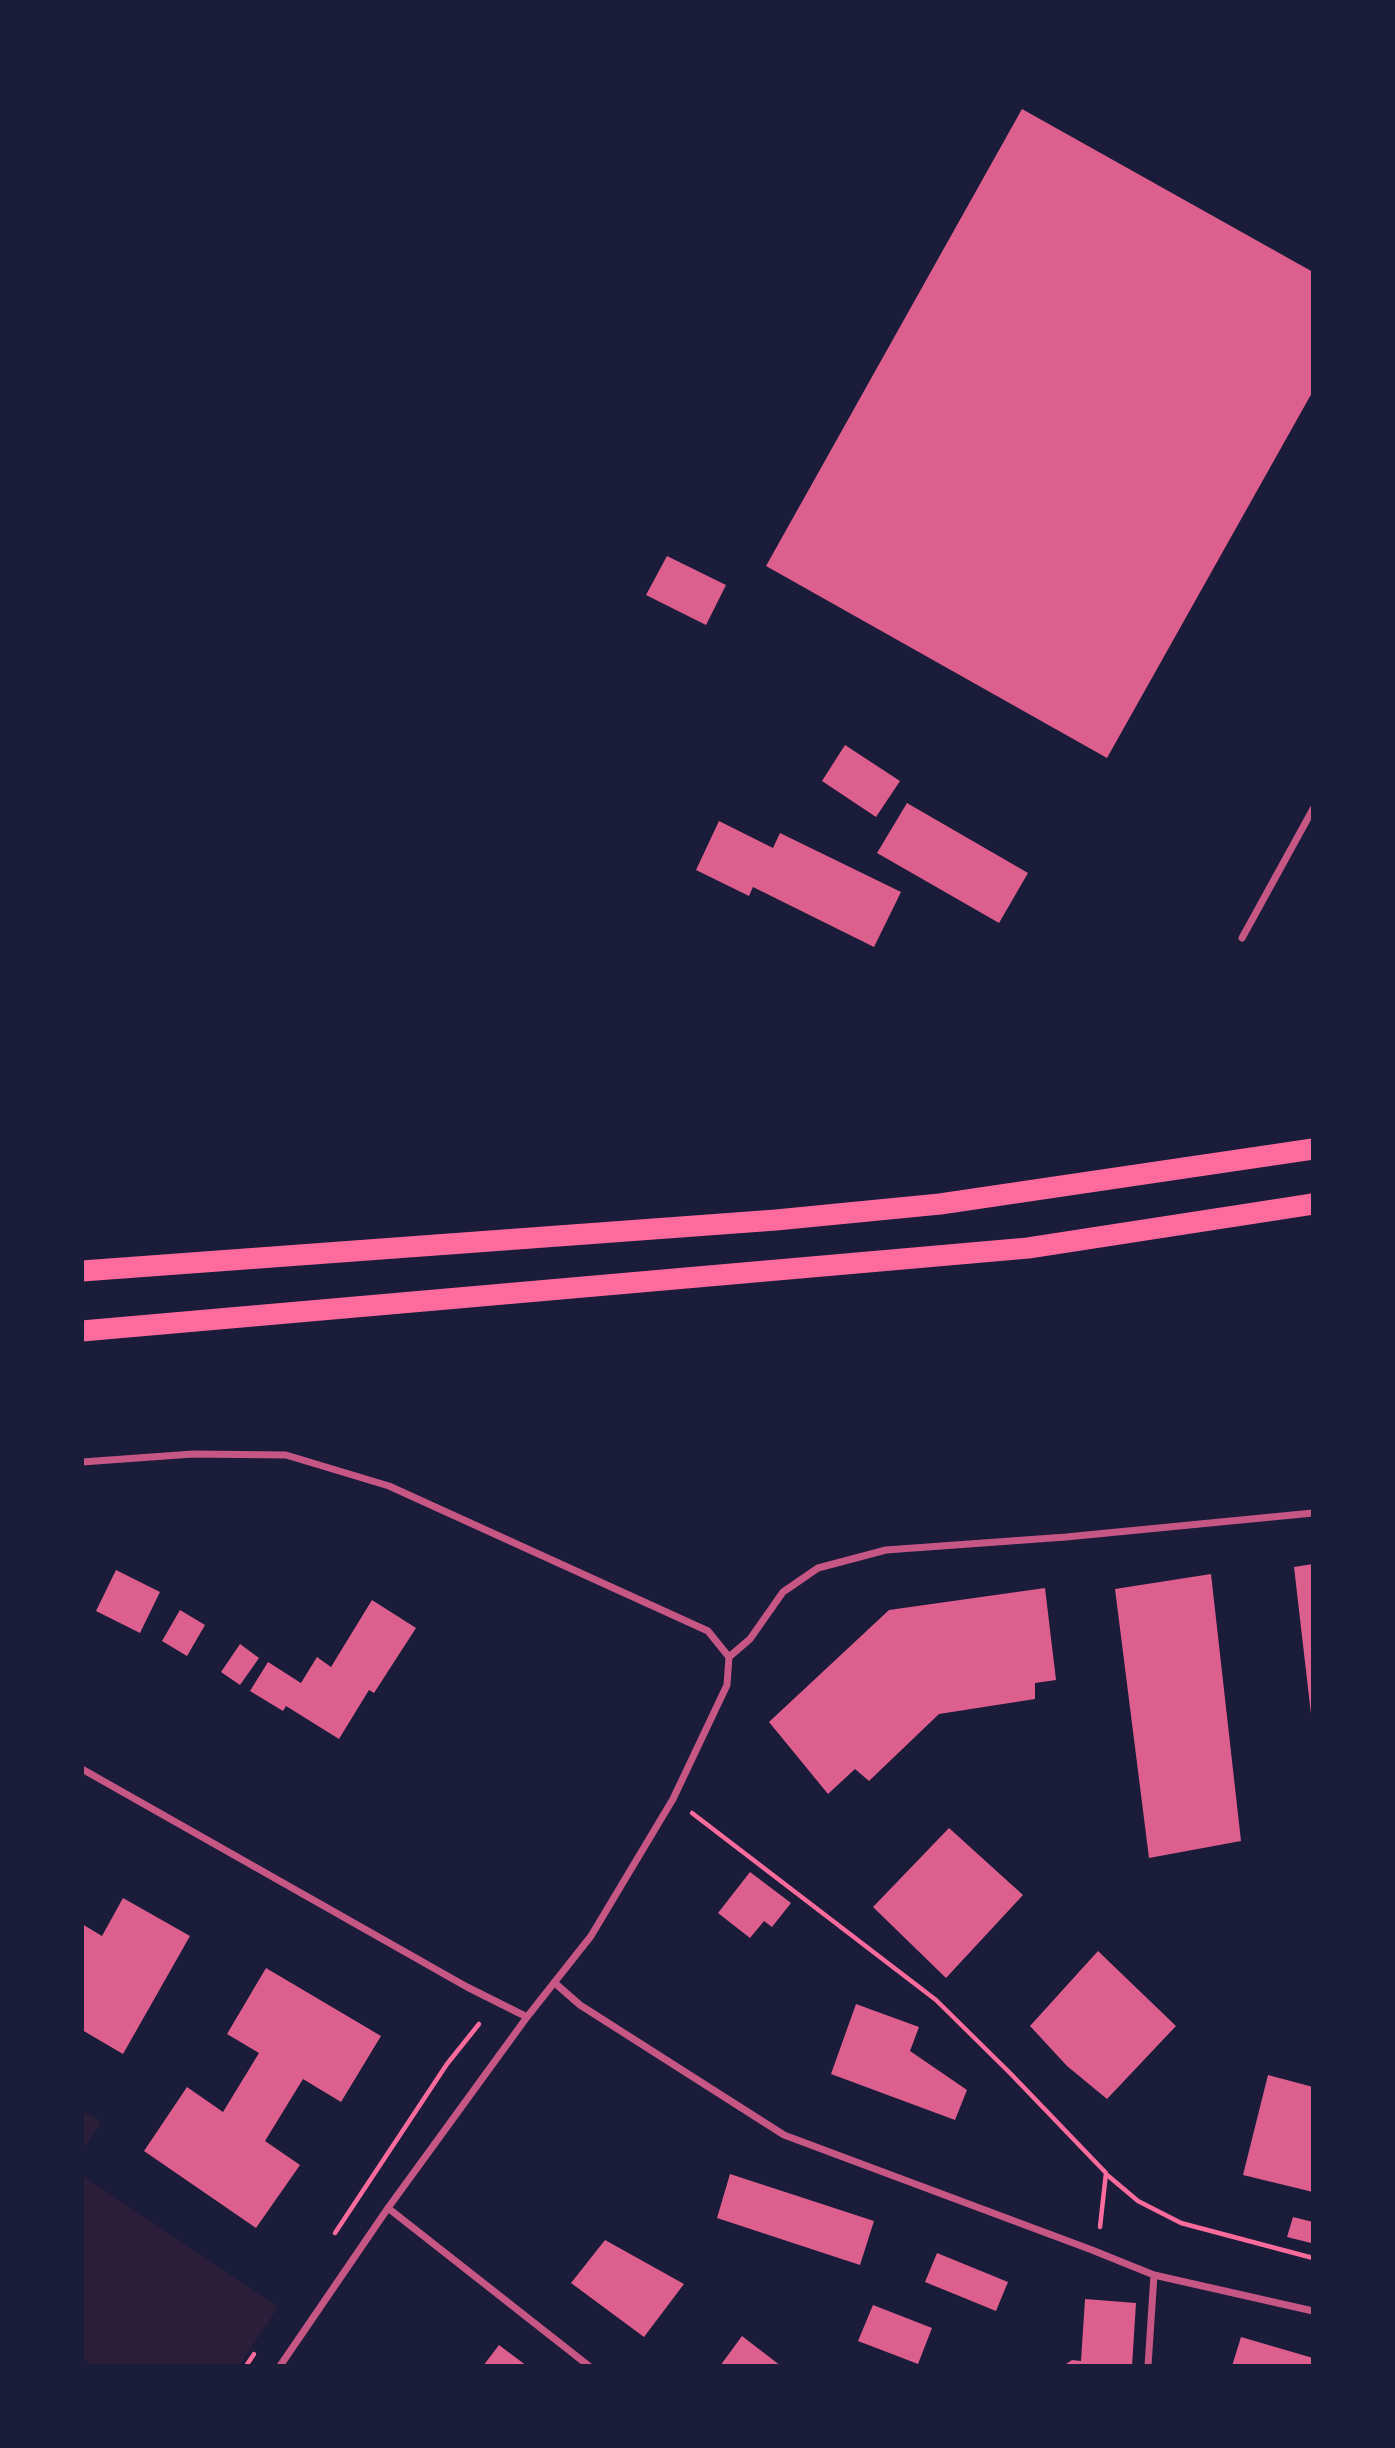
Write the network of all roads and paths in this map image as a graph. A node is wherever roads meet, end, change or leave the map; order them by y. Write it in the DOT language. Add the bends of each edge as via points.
graph roads {
  1 [pos="1313,809"];
  2 [pos="1242,938"];
  3 [pos="1313,1149"];
  4 [pos="1313,1204"];
  5 [pos="82,1270"];
  6 [pos="82,1331"];
  7 [pos="82,1462"];
  8 [pos="1313,1513"];
  9 [pos="729,1657"];
  10 [pos="82,1769"];
  11 [pos="673,1799"];
  12 [pos="556,1984"];
  13 [pos="527,2017"];
  14 [pos="480,2024"];
  15 [pos="1106,2173"];
  16 [pos="388,2208"];
  17 [pos="1100,2228"];
  18 [pos="332,2238"];
  19 [pos="1313,2258"];
  20 [pos="1154,2275"];
  21 [pos="1313,2311"];
  22 [pos="255,2353"];
  23 [pos="246,2366"];
  24 [pos="280,2366"];
  25 [pos="589,2366"];
  26 [pos="1148,2366"];
  1 -- 2 [label="street"];
  3 -- 5 [label="highway" via="940,1204"];
  4 -- 6 [label="highway" via="1028,1248"];
  7 -- 9 [label="street" via="193,1454 286,1455 389,1486 708,1631"];
  8 -- 9 [label="street" via="886,1550 818,1568 783,1592 750,1639"];
  9 -- 11 [label="street" via="727,1685"];
  10 -- 13 [label="street"];
  11 -- 12 [label="street" via="592,1936"];
  11 -- 15 [label="path" via="936,2000"];
  12 -- 13 [label="street"];
  12 -- 20 [label="street" via="580,2005 785,2135"];
  13 -- 16 [label="street"];
  14 -- 18 [label="path" via="447,2064"];
  15 -- 17 [label="path"];
  15 -- 19 [label="path" via="1138,2202 1181,2222"];
  16 -- 24 [label="street"];
  16 -- 25 [label="street"];
  20 -- 21 [label="street"];
  20 -- 26 [label="street"];
  22 -- 23 [label="path"];
}
